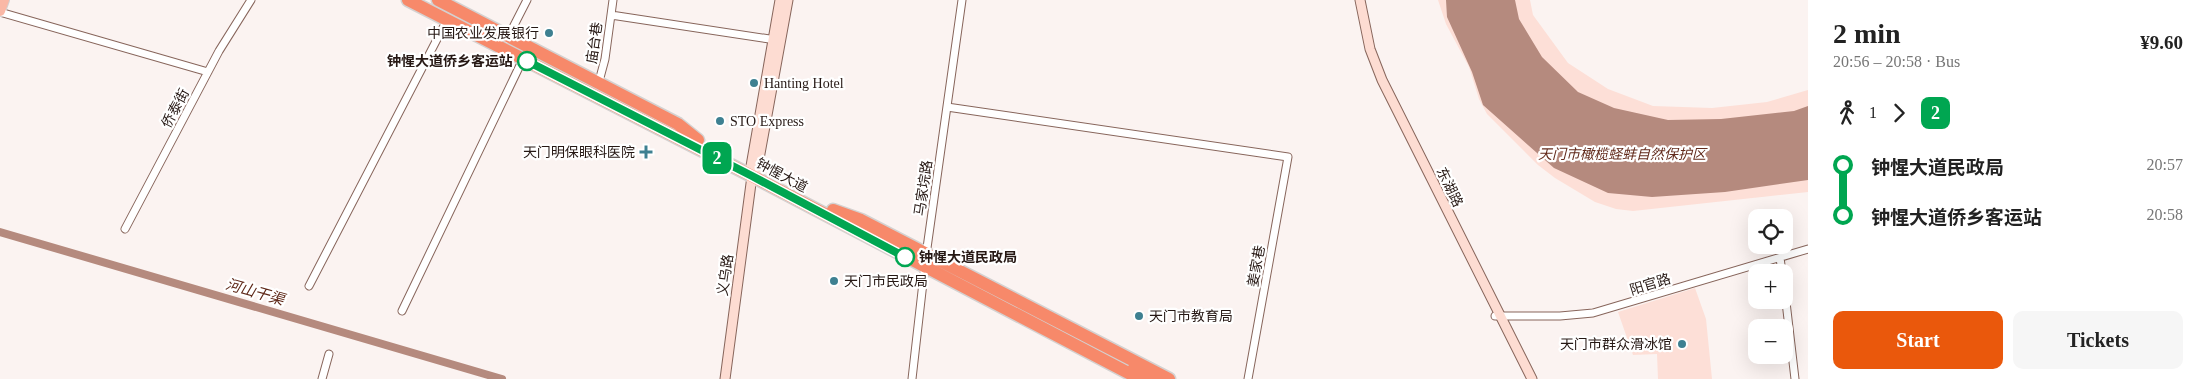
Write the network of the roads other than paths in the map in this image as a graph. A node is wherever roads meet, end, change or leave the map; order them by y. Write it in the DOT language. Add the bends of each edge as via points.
graph roads {
  1 [pos="4,0"];
  2 [pos="251,0"];
  3 [pos="397,0"];
  4 [pos="408,0"];
  5 [pos="426,0"];
  6 [pos="438,0"];
  7 [pos="527,0"];
  8 [pos="613,0"];
  9 [pos="780,0"];
  10 [pos="788,0"];
  11 [pos="962,0"];
  12 [pos="1358,0"];
  13 [pos="0,11"];
  14 [pos="611,15"];
  15 [pos="446,23"];
  16 [pos="507,39"];
  17 [pos="777,40"];
  18 [pos="522,62"];
  19 [pos="208,72"];
  20 [pos="598,86"];
  21 [pos="947,107"];
  22 [pos="696,143"];
  23 [pos="753,170"];
  24 [pos="125,229"];
  25 [pos="1808,249"];
  26 [pos="1780,258"];
  27 [pos="925,264"];
  28 [pos="1781,264"];
  29 [pos="309,286"];
  30 [pos="1787,309"];
  31 [pos="402,311"];
  32 [pos="1497,316"];
  33 [pos="1031,318"];
  34 [pos="329,354"];
  35 [pos="1124,375"];
  36 [pos="1160,378"];
  37 [pos="322,379"];
  38 [pos="725,379"];
  39 [pos="912,379"];
  40 [pos="1140,379"];
  41 [pos="1248,379"];
  42 [pos="1526,379"];
  43 [pos="1532,379"];
  44 [pos="1795,379"];
  1 -- 13 [label="main road"];
  2 -- 19 [label="street, 侨泰街"];
  3 -- 15 [label="highway"];
  4 -- 15 [label="highway, 钟惺大道"];
  5 -- 16 [label="highway, 钟惺大道"];
  6 -- 16 [label="highway"];
  7 -- 16 [label="street"];
  8 -- 14 [label="street, 庙台巷"];
  9 -- 17 [label="main road, 义乌路"];
  10 -- 17 [label="main road, 义乌路"];
  11 -- 21 [label="street, 马家垸路"];
  12 -- 32 [label="main road, 东湖路" via="1370,50 1382,80"];
  13 -- 19 [label="street"];
  14 -- 17 [label="street"];
  14 -- 20 [label="street, 庙台巷"];
  15 -- 18 [label="highway, 钟惺大道"];
  15 -- 29 [label="street"];
  16 -- 20 [label="highway, 钟惺大道"];
  17 -- 23 [label="main road, 义乌路"];
  18 -- 22 [label="highway, 钟惺大道"];
  18 -- 31 [label="street"];
  19 -- 24 [label="street, 侨泰街"];
  20 -- 22 [label="highway, 钟惺大道"];
  21 -- 27 [label="street, 马家垸路"];
  21 -- 41 [label="street, 姜家巷" via="1288,157"];
  22 -- 23 [label="highway, 钟惺大道"];
  23 -- 27 [label="highway, 钟惺大道"];
  23 -- 38 [label="main road, 义乌路"];
  25 -- 26 [label="street, 阳官路"];
  26 -- 28 [label="street"];
  26 -- 32 [label="street, 阳官路" via="1593,313"];
  27 -- 33 [label="highway, 钟惺大道"];
  27 -- 39 [label="street, 马家垸路"];
  30 -- 44 [label="street"];
  32 -- 42 [label="main road, 东湖路"];
  32 -- 43 [label="main road, 东湖路"];
  33 -- 35 [label="highway, 钟惺大道"];
  33 -- 36 [label="highway, 钟惺大道"];
  34 -- 37 [label="street"];
  35 -- 40 [label="highway, 钟惺大道"];
}
